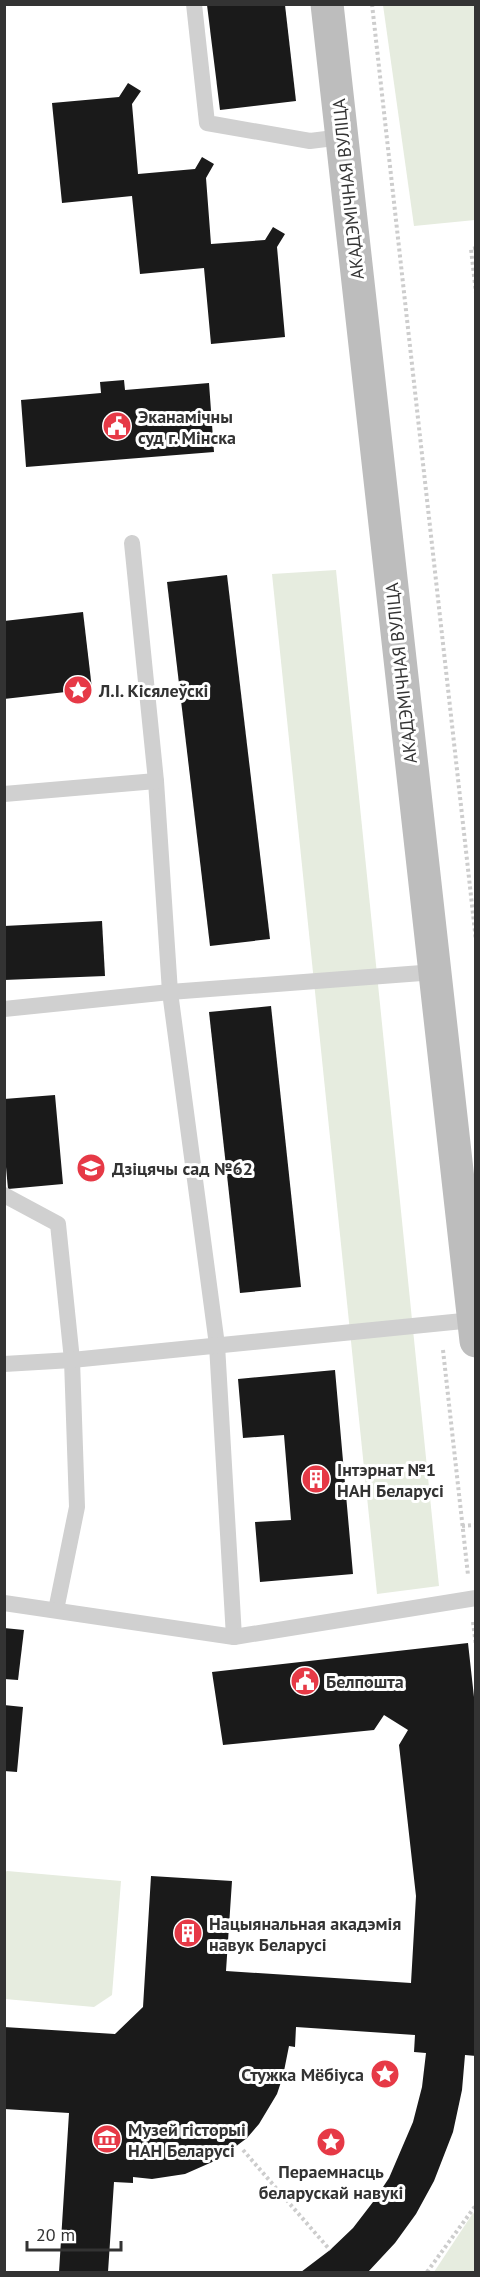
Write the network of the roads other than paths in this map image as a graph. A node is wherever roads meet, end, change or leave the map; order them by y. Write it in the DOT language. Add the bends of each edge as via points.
graph roads {
  1 [pos="194,4"];
  2 [pos="327,4"];
  3 [pos="342,137"];
  4 [pos="132,543"];
  5 [pos="156,781"];
  6 [pos="4,794"];
  7 [pos="435,972"];
  8 [pos="170,992"];
  9 [pos="4,1009"];
  10 [pos="4,1195"];
  11 [pos="474,1330"];
  12 [pos="217,1345"];
  13 [pos="72,1360"];
  14 [pos="4,1364"];
  15 [pos="476,1598"];
  16 [pos="4,1603"];
  17 [pos="56,1610"];
  18 [pos="234,1637"];
  1 -- 3 [label="lane" via="207,123 310,141"];
  2 -- 3 [label="street, АКАДЭМІЧНАЯ ВУЛІЦА"];
  3 -- 7 [label="street, АКАДЭМІЧНАЯ ВУЛІЦА"];
  4 -- 5 [label="lane"];
  5 -- 6 [label="lane"];
  5 -- 8 [label="lane"];
  7 -- 8 [label="lane"];
  7 -- 11 [label="street, АКАДЭМІЧНАЯ ВУЛІЦА"];
  8 -- 9 [label="lane"];
  8 -- 12 [label="lane"];
  10 -- 13 [label="lane" via="58,1224"];
  11 -- 12 [label="lane"];
  12 -- 13 [label="lane"];
  12 -- 18 [label="lane"];
  13 -- 14 [label="lane"];
  13 -- 17 [label="lane" via="77,1507"];
  15 -- 18 [label="lane"];
  16 -- 17 [label="lane"];
  17 -- 18 [label="lane"];
}
